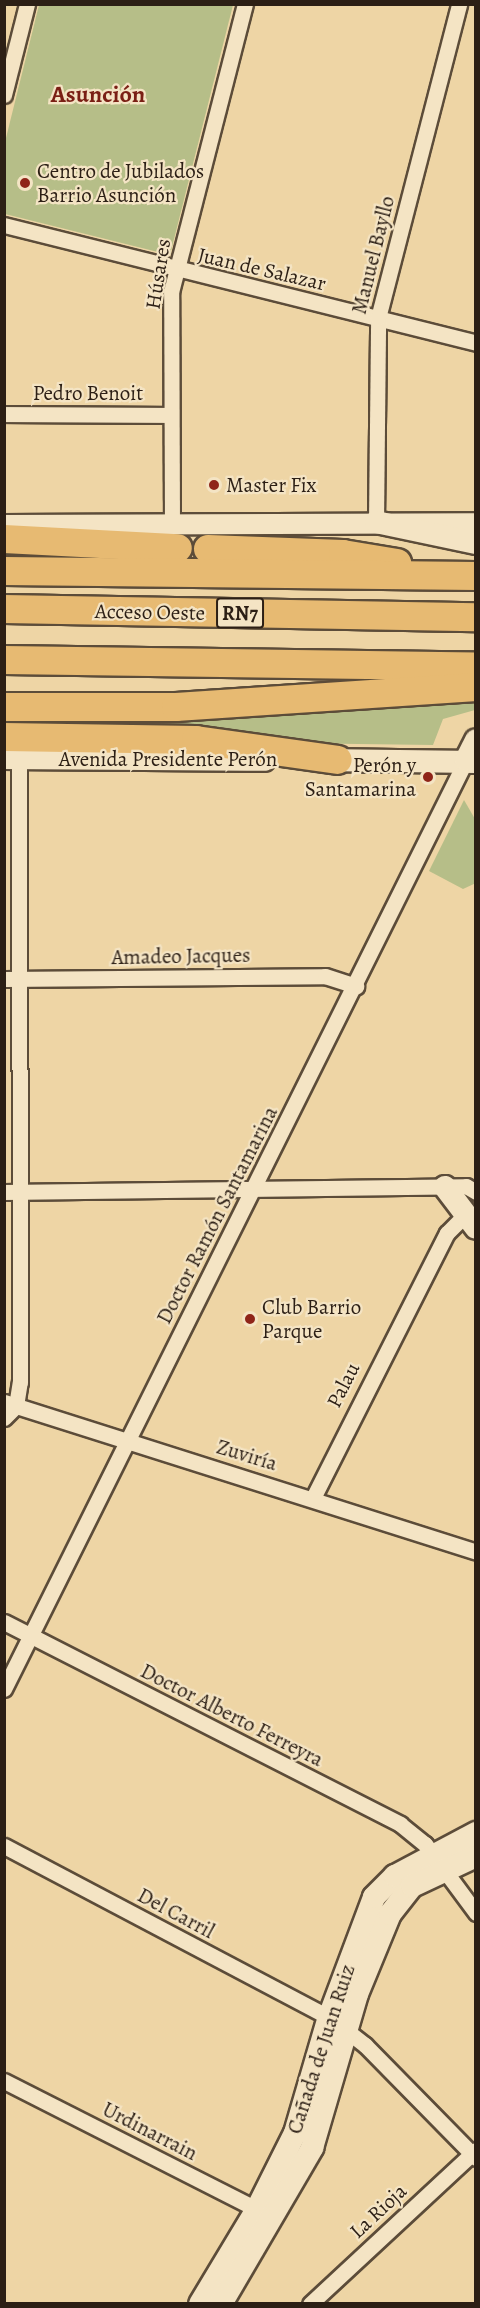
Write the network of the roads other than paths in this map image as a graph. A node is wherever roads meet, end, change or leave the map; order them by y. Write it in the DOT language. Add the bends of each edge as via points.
graph roads {
  1 [pos="27,4"];
  2 [pos="245,4"];
  3 [pos="459,4"];
  4 [pos="4,95"];
  5 [pos="4,225"];
  6 [pos="175,271"];
  7 [pos="378,318"];
  8 [pos="476,343"];
  9 [pos="4,414"];
  10 [pos="171,415"];
  11 [pos="376,522"];
  12 [pos="476,523"];
  13 [pos="4,525"];
  14 [pos="175,535"];
  15 [pos="4,538"];
  16 [pos="476,543"];
  17 [pos="208,549"];
  18 [pos="4,571"];
  19 [pos="476,575"];
  20 [pos="4,609"];
  21 [pos="476,617"];
  22 [pos="4,660"];
  23 [pos="476,667"];
  24 [pos="476,687"];
  25 [pos="4,707"];
  26 [pos="10,751"];
  27 [pos="338,760"];
  28 [pos="473,760"];
  29 [pos="4,979"];
  30 [pos="20,979"];
  31 [pos="356,986"];
  32 [pos="445,1187"];
  33 [pos="254,1189"];
  34 [pos="4,1192"];
  35 [pos="21,1192"];
  36 [pos="476,1192"];
  37 [pos="472,1216"];
  38 [pos="10,1404"];
  39 [pos="4,1418"];
  40 [pos="129,1440"];
  41 [pos="313,1498"];
  42 [pos="476,1552"];
  43 [pos="4,1622"];
  44 [pos="31,1636"];
  45 [pos="4,1689"];
  46 [pos="476,1833"];
  47 [pos="4,1846"];
  48 [pos="476,1856"];
  49 [pos="437,1863"];
  50 [pos="476,1913"];
  51 [pos="329,2017"];
  52 [pos="348,2031"];
  53 [pos="4,2081"];
  54 [pos="474,2154"];
  55 [pos="266,2214"];
  56 [pos="200,2304"];
  57 [pos="221,2304"];
  58 [pos="310,2304"];
  1 -- 4 [label="street"];
  2 -- 6 [label="street, Húsares"];
  3 -- 7 [label="street, Manuel Bayllo"];
  5 -- 6 [label="street, Juan de Salazar"];
  6 -- 7 [label="street, Juan de Salazar"];
  6 -- 10 [label="street, Húsares"];
  7 -- 8 [label="street, Juan de Salazar"];
  7 -- 11 [label="street, Manuel Bayllo"];
  9 -- 10 [label="street, Pedro Benoit"];
  10 -- 14 [label="street, Húsares"];
  11 -- 12 [label="street"];
  11 -- 14 [label="street"];
  11 -- 16 [label="main road"];
  13 -- 14 [label="street"];
  14 -- 15 [label="highway"];
  17 -- 19 [label="highway" via="343,554"];
  18 -- 19 [label="highway"];
  20 -- 21 [label="highway, Acceso Oeste / RN7"];
  22 -- 23 [label="highway"];
  24 -- 25 [label="highway" via="176,707"];
  26 -- 27 [label="highway" via="196,740"];
  26 -- 30 [label="street"];
  27 -- 28 [label="main road"];
  28 -- 31 [label="street, Doctor Ramón Santamarina"];
  29 -- 30 [label="street, Amadeo Jacques"];
  30 -- 31 [label="street, Amadeo Jacques" via="325,976"];
  30 -- 35 [label="street"];
  31 -- 33 [label="street, Doctor Ramón Santamarina"];
  32 -- 33 [label="street"];
  32 -- 36 [label="street" via="466,1186"];
  32 -- 37 [label="main road"];
  33 -- 35 [label="street"];
  33 -- 40 [label="street, Doctor Ramón Santamarina"];
  34 -- 35 [label="street"];
  35 -- 38 [label="street"];
  37 -- 41 [label="street, Palau" via="447,1233"];
  38 -- 39 [label="street"];
  38 -- 40 [label="street, Zuviría"];
  40 -- 41 [label="street, Zuviría"];
  40 -- 44 [label="street, Doctor Ramón Santamarina"];
  41 -- 42 [label="street, Zuviría"];
  43 -- 44 [label="street, Doctor Alberto Ferreyra"];
  44 -- 45 [label="street, Doctor Ramón Santamarina"];
  44 -- 49 [label="street, Doctor Alberto Ferreyra" via="400,1824"];
  46 -- 49 [label="main road, Cañada de Juan Ruiz"];
  47 -- 51 [label="street, Del Carril"];
  48 -- 49 [label="main road, Cañada de Juan Ruiz"];
  49 -- 50 [label="street, Doctor Alberto Ferreyra"];
  49 -- 51 [label="main road, Cañada de Juan Ruiz" via="395,1876 374,1897"];
  49 -- 52 [label="main road, Cañada de Juan Ruiz" via="390,1914"];
  51 -- 52 [label="street, Del Carril"];
  51 -- 55 [label="main road, Cañada de Juan Ruiz"];
  52 -- 54 [label="street, Del Carril"];
  52 -- 55 [label="main road, Cañada de Juan Ruiz" via="326,2116"];
  53 -- 55 [label="street, Urdinarrain"];
  54 -- 58 [label="street, La Rioja"];
  55 -- 56 [label="main road, Cañada de Juan Ruiz"];
  55 -- 57 [label="main road, Cañada de Juan Ruiz"];
}
